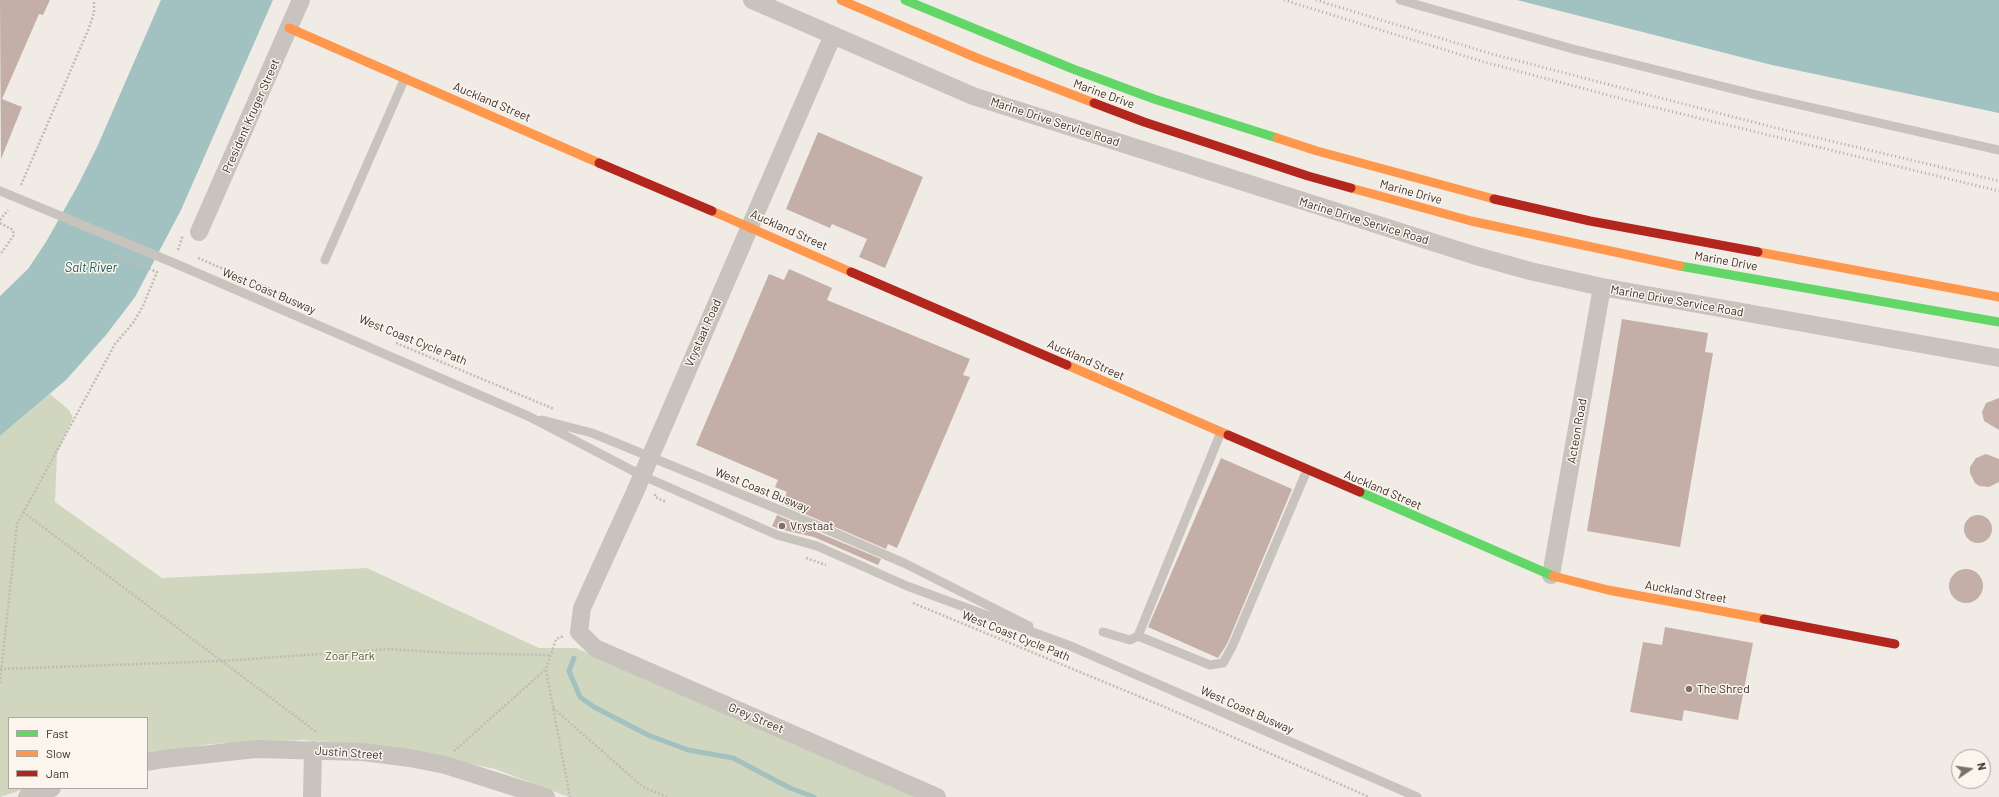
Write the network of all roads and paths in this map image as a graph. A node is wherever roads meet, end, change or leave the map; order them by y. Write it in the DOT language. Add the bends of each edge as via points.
graph roads {
  1 [pos="94,0"];
  2 [pos="302,0"];
  3 [pos="752,0"];
  4 [pos="841,0"];
  5 [pos="905,0"];
  6 [pos="1400,0"];
  7 [pos="289,28"];
  8 [pos="833,35"];
  9 [pos="405,78"];
  10 [pos="1999,150"];
  11 [pos="21,185"];
  12 [pos="0,191"];
  13 [pos="7,209"];
  14 [pos="0,220"];
  15 [pos="0,223"];
  16 [pos="750,226"];
  17 [pos="191,233"];
  18 [pos="185,253"];
  19 [pos="0,255"];
  20 [pos="192,256"];
  21 [pos="326,260"];
  22 [pos="157,272"];
  23 [pos="1602,287"];
  24 [pos="1999,297"];
  25 [pos="290,298"];
  26 [pos="1999,322"];
  27 [pos="394,343"];
  28 [pos="1999,358"];
  29 [pos="559,410"];
  30 [pos="528,416"];
  31 [pos="1221,432"];
  32 [pos="649,457"];
  33 [pos="1307,470"];
  34 [pos="641,475"];
  35 [pos="655,497"];
  36 [pos="670,503"];
  37 [pos="23,512"];
  38 [pos="803,556"];
  39 [pos="833,568"];
  40 [pos="1551,575"];
  41 [pos="911,603"];
  42 [pos="579,632"];
  43 [pos="1103,632"];
  44 [pos="1138,636"];
  45 [pos="556,639"];
  46 [pos="1895,644"];
  47 [pos="1068,645"];
  48 [pos="551,655"];
  49 [pos="222,661"];
  50 [pos="1,669"];
  51 [pos="546,669"];
  52 [pos="0,683"];
  53 [pos="553,708"];
  54 [pos="316,745"];
  55 [pos="453,752"];
  56 [pos="148,762"];
  57 [pos="49,789"];
  58 [pos="27,797"];
  59 [pos="312,797"];
  60 [pos="546,797"];
  61 [pos="570,797"];
  62 [pos="667,797"];
  63 [pos="938,797"];
  64 [pos="1369,797"];
  65 [pos="1417,797"];
  1 -- 11 [label="path" via="94,14 89,28"];
  2 -- 7 [label="street, President Kruger Street"];
  3 -- 8 [label="street, Marine Drive Service Road"];
  4 -- 26 [label="main road, Marine Drive" via="1060,91 1144,122 1308,176 1471,220 1666,263"];
  5 -- 24 [label="main road, Marine Drive" via="1074,70 1154,99 1317,151 1479,196 1590,221"];
  6 -- 10 [label="lane" via="1573,49 1761,96"];
  7 -- 9 [label="main road, Auckland Street"];
  7 -- 17 [label="street, President Kruger Street"];
  8 -- 16 [label="street, Vrystaat Road"];
  8 -- 23 [label="street, Marine Drive Service Road" via="973,96 1473,255"];
  9 -- 16 [label="main road, Auckland Street"];
  9 -- 21 [label="lane"];
  12 -- 30 [label="lane, West Coast Busway"];
  13 -- 14 [label="path"];
  15 -- 19 [label="path" via="13,230 14,235"];
  16 -- 31 [label="main road, Auckland Street"];
  16 -- 32 [label="street, Vrystaat Road"];
  17 -- 18 [label="path" via="178,250"];
  20 -- 25 [label="path"];
  22 -- 37 [label="path" via="143,306 133,323 115,344"];
  23 -- 28 [label="street, Marine Drive Service Road"];
  23 -- 40 [label="street, Acteon Road"];
  27 -- 29 [label="path, West Coast Cycle Path"];
  30 -- 32 [label="lane, West Coast Busway" via="592,433"];
  30 -- 34 [label="lane, West Coast Busway"];
  31 -- 33 [label="main road, Auckland Street"];
  31 -- 44 [label="lane"];
  32 -- 34 [label="street, Vrystaat Road"];
  32 -- 47 [label="lane, West Coast Busway" via="904,563"];
  33 -- 40 [label="main road, Auckland Street"];
  33 -- 44 [label="lane" via="1232,648 1223,663 1210,665"];
  34 -- 42 [label="street, Vrystaat Road" via="582,608"];
  34 -- 47 [label="lane, West Coast Busway" via="777,535 816,546 907,586"];
  35 -- 36 [label="path"];
  37 -- 49 [label="path"];
  37 -- 50 [label="path" via="17,524"];
  38 -- 39 [label="path"];
  40 -- 46 [label="main road, Auckland Street" via="1608,590"];
  41 -- 64 [label="path, West Coast Cycle Path" via="1167,708"];
  42 -- 63 [label="street, Grey Street" via="595,648"];
  43 -- 44 [label="lane" via="1130,640"];
  45 -- 48 [label="path"];
  47 -- 65 [label="lane, West Coast Busway"];
  48 -- 49 [label="path" via="388,649"];
  48 -- 51 [label="path"];
  49 -- 50 [label="path"];
  49 -- 54 [label="path" via="319,734"];
  50 -- 52 [label="path"];
  51 -- 53 [label="path"];
  51 -- 55 [label="path"];
  53 -- 61 [label="path"];
  53 -- 62 [label="path" via="643,787"];
  54 -- 56 [label="street, Justin Street" via="256,749"];
  54 -- 59 [label="street"];
  54 -- 60 [label="street, Justin Street" via="424,761"];
  57 -- 58 [label="street"];
}
